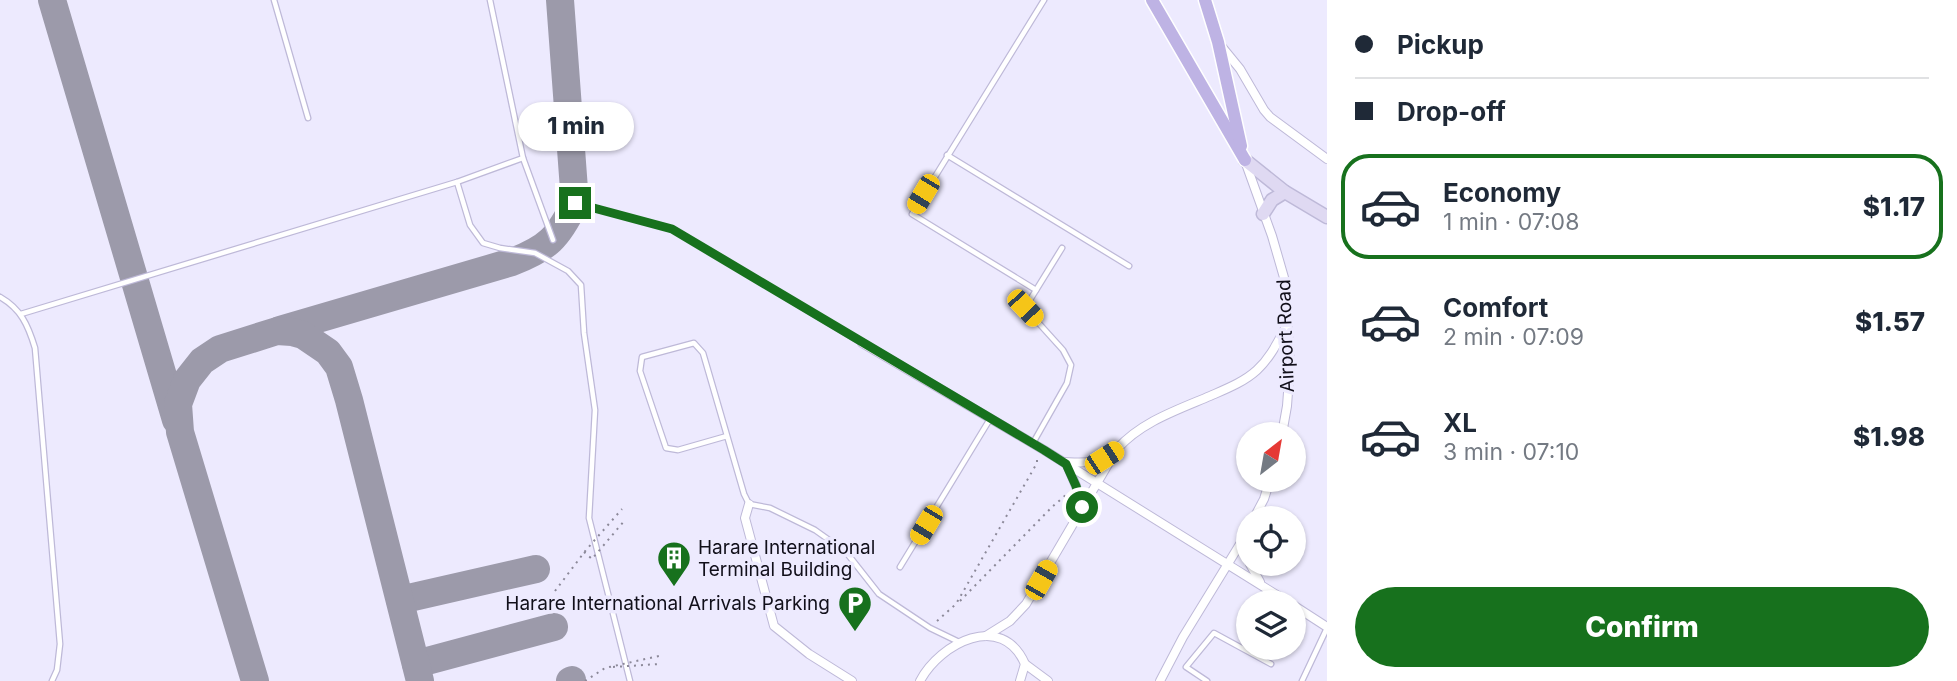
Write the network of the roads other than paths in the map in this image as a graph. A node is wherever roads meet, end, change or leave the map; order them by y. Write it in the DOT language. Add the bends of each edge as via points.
graph roads {
  1 [pos="274,0"];
  2 [pos="490,0"];
  3 [pos="1044,0"];
  4 [pos="1152,0"];
  5 [pos="1205,0"];
  6 [pos="1218,42"];
  7 [pos="308,118"];
  8 [pos="947,155"];
  9 [pos="523,158"];
  10 [pos="1327,159"];
  11 [pos="1245,160"];
  12 [pos="457,182"];
  13 [pos="1284,192"];
  14 [pos="575,203"];
  15 [pos="1264,214"];
  16 [pos="1327,217"];
  17 [pos="553,240"];
  18 [pos="1062,248"];
  19 [pos="1129,266"];
  20 [pos="1036,290"];
  21 [pos="0,297"];
  22 [pos="21,314"];
  23 [pos="1287,325"];
  24 [pos="862,343"];
  25 [pos="991,419"];
  26 [pos="1284,422"];
  27 [pos="727,436"];
  28 [pos="1033,443"];
  29 [pos="1117,449"];
  30 [pos="1064,463"];
  31 [pos="1097,484"];
  32 [pos="749,505"];
  33 [pos="1082,507"];
  34 [pos="1236,551"];
  35 [pos="1227,566"];
  36 [pos="900,567"];
  37 [pos="1257,576"];
  38 [pos="1263,586"];
  39 [pos="1269,590"];
  40 [pos="1306,614"];
  41 [pos="1327,628"];
  42 [pos="986,636"];
  43 [pos="959,642"];
  44 [pos="1025,664"];
  45 [pos="1271,664"];
  46 [pos="52,681"];
  47 [pos="630,681"];
  48 [pos="852,681"];
  49 [pos="920,681"];
  50 [pos="1020,681"];
  51 [pos="1048,681"];
  52 [pos="1160,681"];
  53 [pos="1207,681"];
  54 [pos="1302,681"];
  1 -- 7 [label="lane"];
  2 -- 9 [label="lane"];
  3 -- 8 [label="lane"];
  4 -- 11 [label="main road"];
  5 -- 6 [label="main road"];
  6 -- 10 [label="street" via="1264,110"];
  6 -- 11 [label="main road"];
  8 -- 19 [label="lane"];
  8 -- 20 [label="lane" via="912,214"];
  9 -- 12 [label="lane"];
  9 -- 17 [label="lane"];
  11 -- 13 [label="main road"];
  11 -- 15 [label="street, Airport Road"];
  12 -- 22 [label="lane"];
  12 -- 47 [label="lane" via="470,225 483,243 536,253 568,271 581,285 595,410 589,518"];
  13 -- 15 [label="main road"];
  13 -- 16 [label="main road"];
  14 -- 24 [label="lane" via="672,229"];
  15 -- 23 [label="street, Airport Road" via="1285,281"];
  18 -- 20 [label="lane"];
  20 -- 28 [label="lane" via="1025,308 1071,365 1067,383"];
  21 -- 22 [label="lane"];
  22 -- 46 [label="lane" via="35,348 54,564 60,644"];
  23 -- 26 [label="street, Airport Road" via="1290,365"];
  23 -- 29 [label="street" via="1256,371 1235,385 1162,416"];
  24 -- 25 [label="street"];
  25 -- 28 [label="street"];
  25 -- 36 [label="lane"];
  27 -- 27 [label="lane" via="703,353 694,342 642,357 640,371 666,448 678,450"];
  27 -- 32 [label="lane"];
  28 -- 30 [label="street"];
  29 -- 30 [label="street" via="1090,463"];
  29 -- 31 [label="street"];
  30 -- 31 [label="street"];
  30 -- 33 [label="street"];
  31 -- 33 [label="street"];
  31 -- 35 [label="street"];
  32 -- 43 [label="lane" via="770,508 815,530 846,552 880,594"];
  32 -- 48 [label="street" via="746,518 774,626"];
  33 -- 42 [label="street" via="1026,604"];
  34 -- 35 [label="street"];
  35 -- 38 [label="street"];
  35 -- 52 [label="street"];
  37 -- 38 [label="street"];
  38 -- 39 [label="street"];
  40 -- 41 [label="street"];
  41 -- 54 [label="lane"];
  42 -- 43 [label="street"];
  42 -- 44 [label="street" via="1015,646"];
  43 -- 49 [label="street" via="928,668"];
  44 -- 50 [label="street"];
  44 -- 51 [label="street"];
  45 -- 53 [label="lane" via="1214,633 1186,667"];
}
